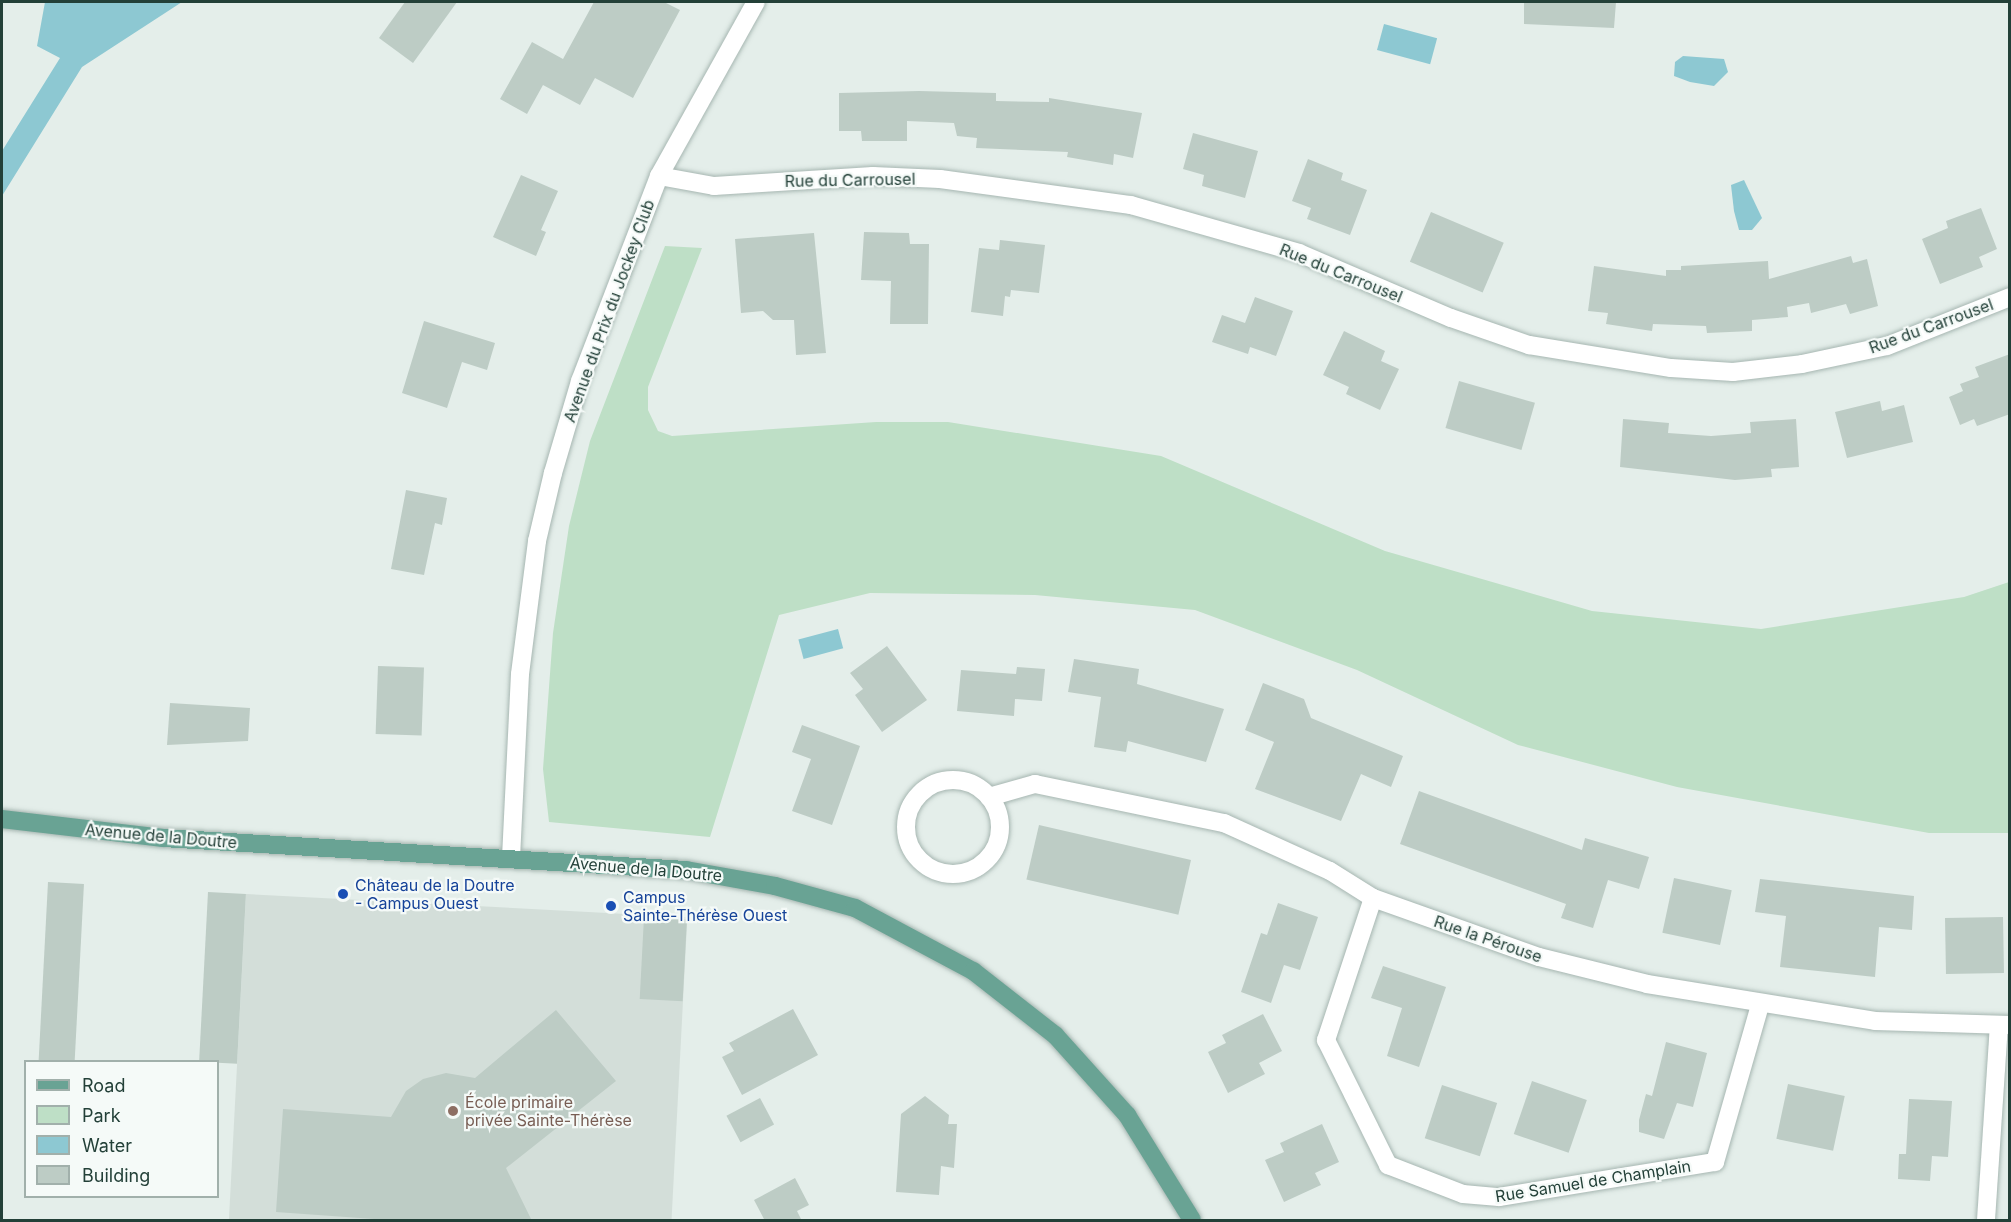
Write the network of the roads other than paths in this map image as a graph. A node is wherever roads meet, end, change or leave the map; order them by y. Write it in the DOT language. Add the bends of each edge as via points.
graph roads {
  1 [pos="756,2"];
  2 [pos="659,176"];
  3 [pos="2010,297"];
  4 [pos="989,797"];
  5 [pos="3,822"];
  6 [pos="511,858"];
  7 [pos="1373,898"];
  8 [pos="1760,1005"];
  9 [pos="2004,1025"];
  10 [pos="1192,1221"];
  11 [pos="1986,1221"];
  1 -- 2 [label="street, Avenue du Prix du Jockey Club"];
  2 -- 3 [label="street, Rue du Carrousel" via="714,186 873,176 940,179 1131,205 1299,253 1451,318 1529,345 1671,368 1733,372 1802,364 1887,346"];
  2 -- 6 [label="street, Avenue du Prix du Jockey Club" via="580,381 537,541 520,674"];
  4 -- 4 [label="street" via="965,782 936,783 924,791 914,801 906,829 917,857 944,874 976,868 989,858 1000,828"];
  4 -- 7 [label="street, Rue la Pérouse" via="1035,784 1173,809 1224,823 1279,847"];
  5 -- 6 [label="main road, Avenue de la Doutre" via="163,838"];
  6 -- 10 [label="main road, Avenue de la Doutre" via="676,869 747,880 855,908 931,946 1009,998 1081,1061 1146,1142"];
  7 -- 8 [label="street, Rue la Pérouse" via="1539,957"];
  7 -- 8 [label="street, Rue Samuel de Champlain" via="1326,1040 1388,1165 1463,1194 1499,1197 1715,1162"];
  8 -- 9 [label="street, Rue la Pérouse" via="1875,1021"];
  9 -- 11 [label="street"];
}
